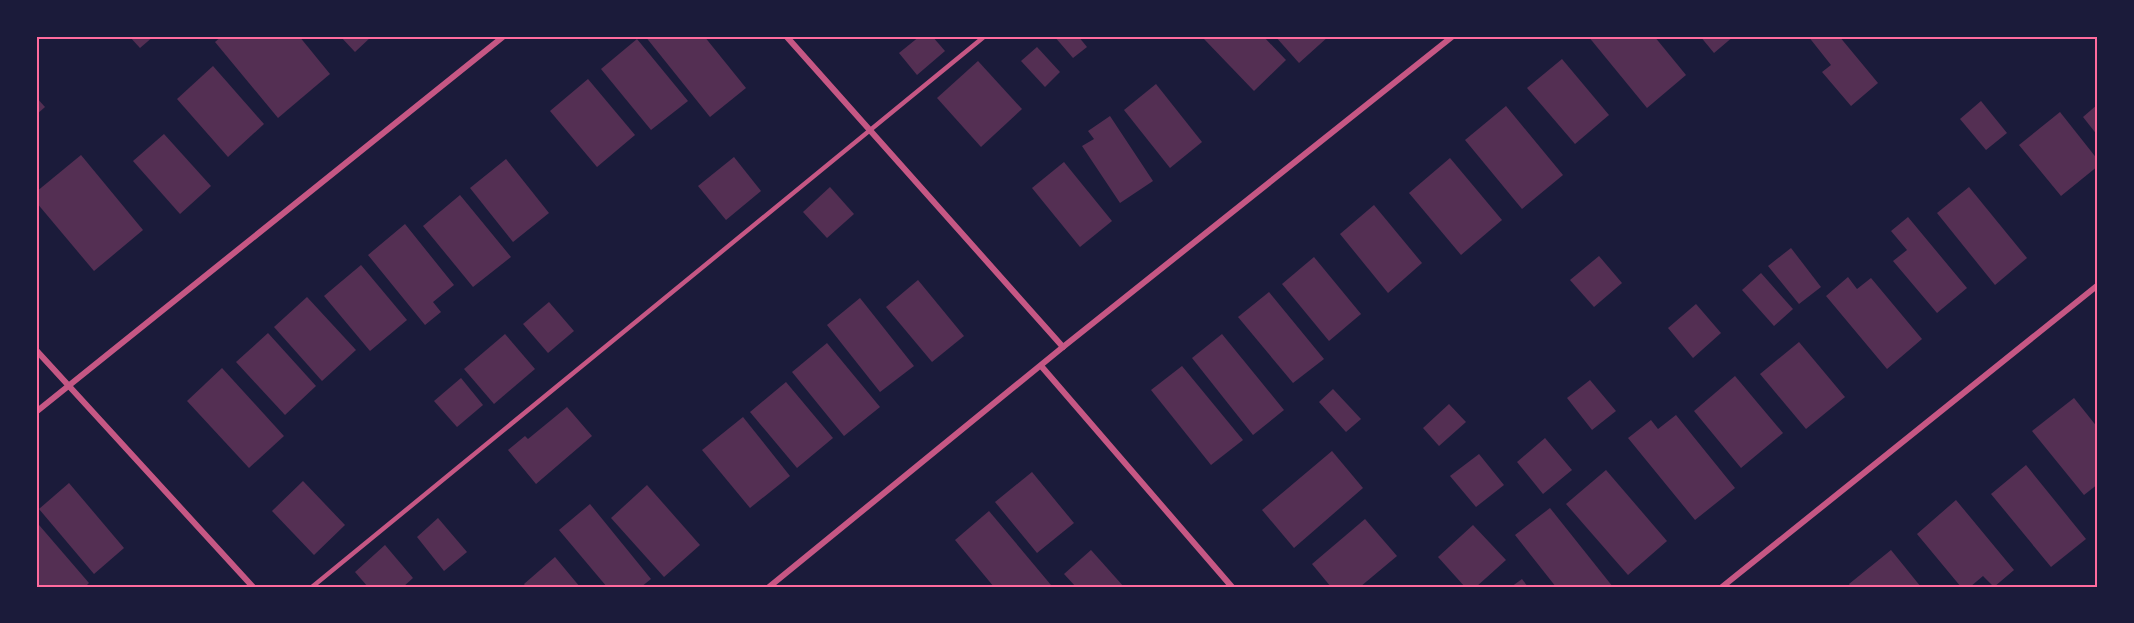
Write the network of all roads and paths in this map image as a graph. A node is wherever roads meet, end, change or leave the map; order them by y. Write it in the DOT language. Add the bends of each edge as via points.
graph roads {
  1 [pos="504,36"];
  2 [pos="786,36"];
  3 [pos="985,36"];
  4 [pos="1453,36"];
  5 [pos="870,130"];
  6 [pos="2098,285"];
  7 [pos="1063,347"];
  8 [pos="36,350"];
  9 [pos="1041,367"];
  10 [pos="69,386"];
  11 [pos="36,412"];
  12 [pos="253,587"];
  13 [pos="312,587"];
  14 [pos="769,587"];
  15 [pos="1232,587"];
  16 [pos="1722,587"];
  1 -- 10 [label="street"];
  2 -- 5 [label="street"];
  3 -- 5 [label="lane"];
  4 -- 7 [label="street"];
  5 -- 7 [label="street"];
  5 -- 13 [label="lane"];
  6 -- 16 [label="street"];
  7 -- 9 [label="street"];
  8 -- 10 [label="street"];
  9 -- 14 [label="street"];
  9 -- 15 [label="street"];
  10 -- 11 [label="street"];
  10 -- 12 [label="street"];
}
